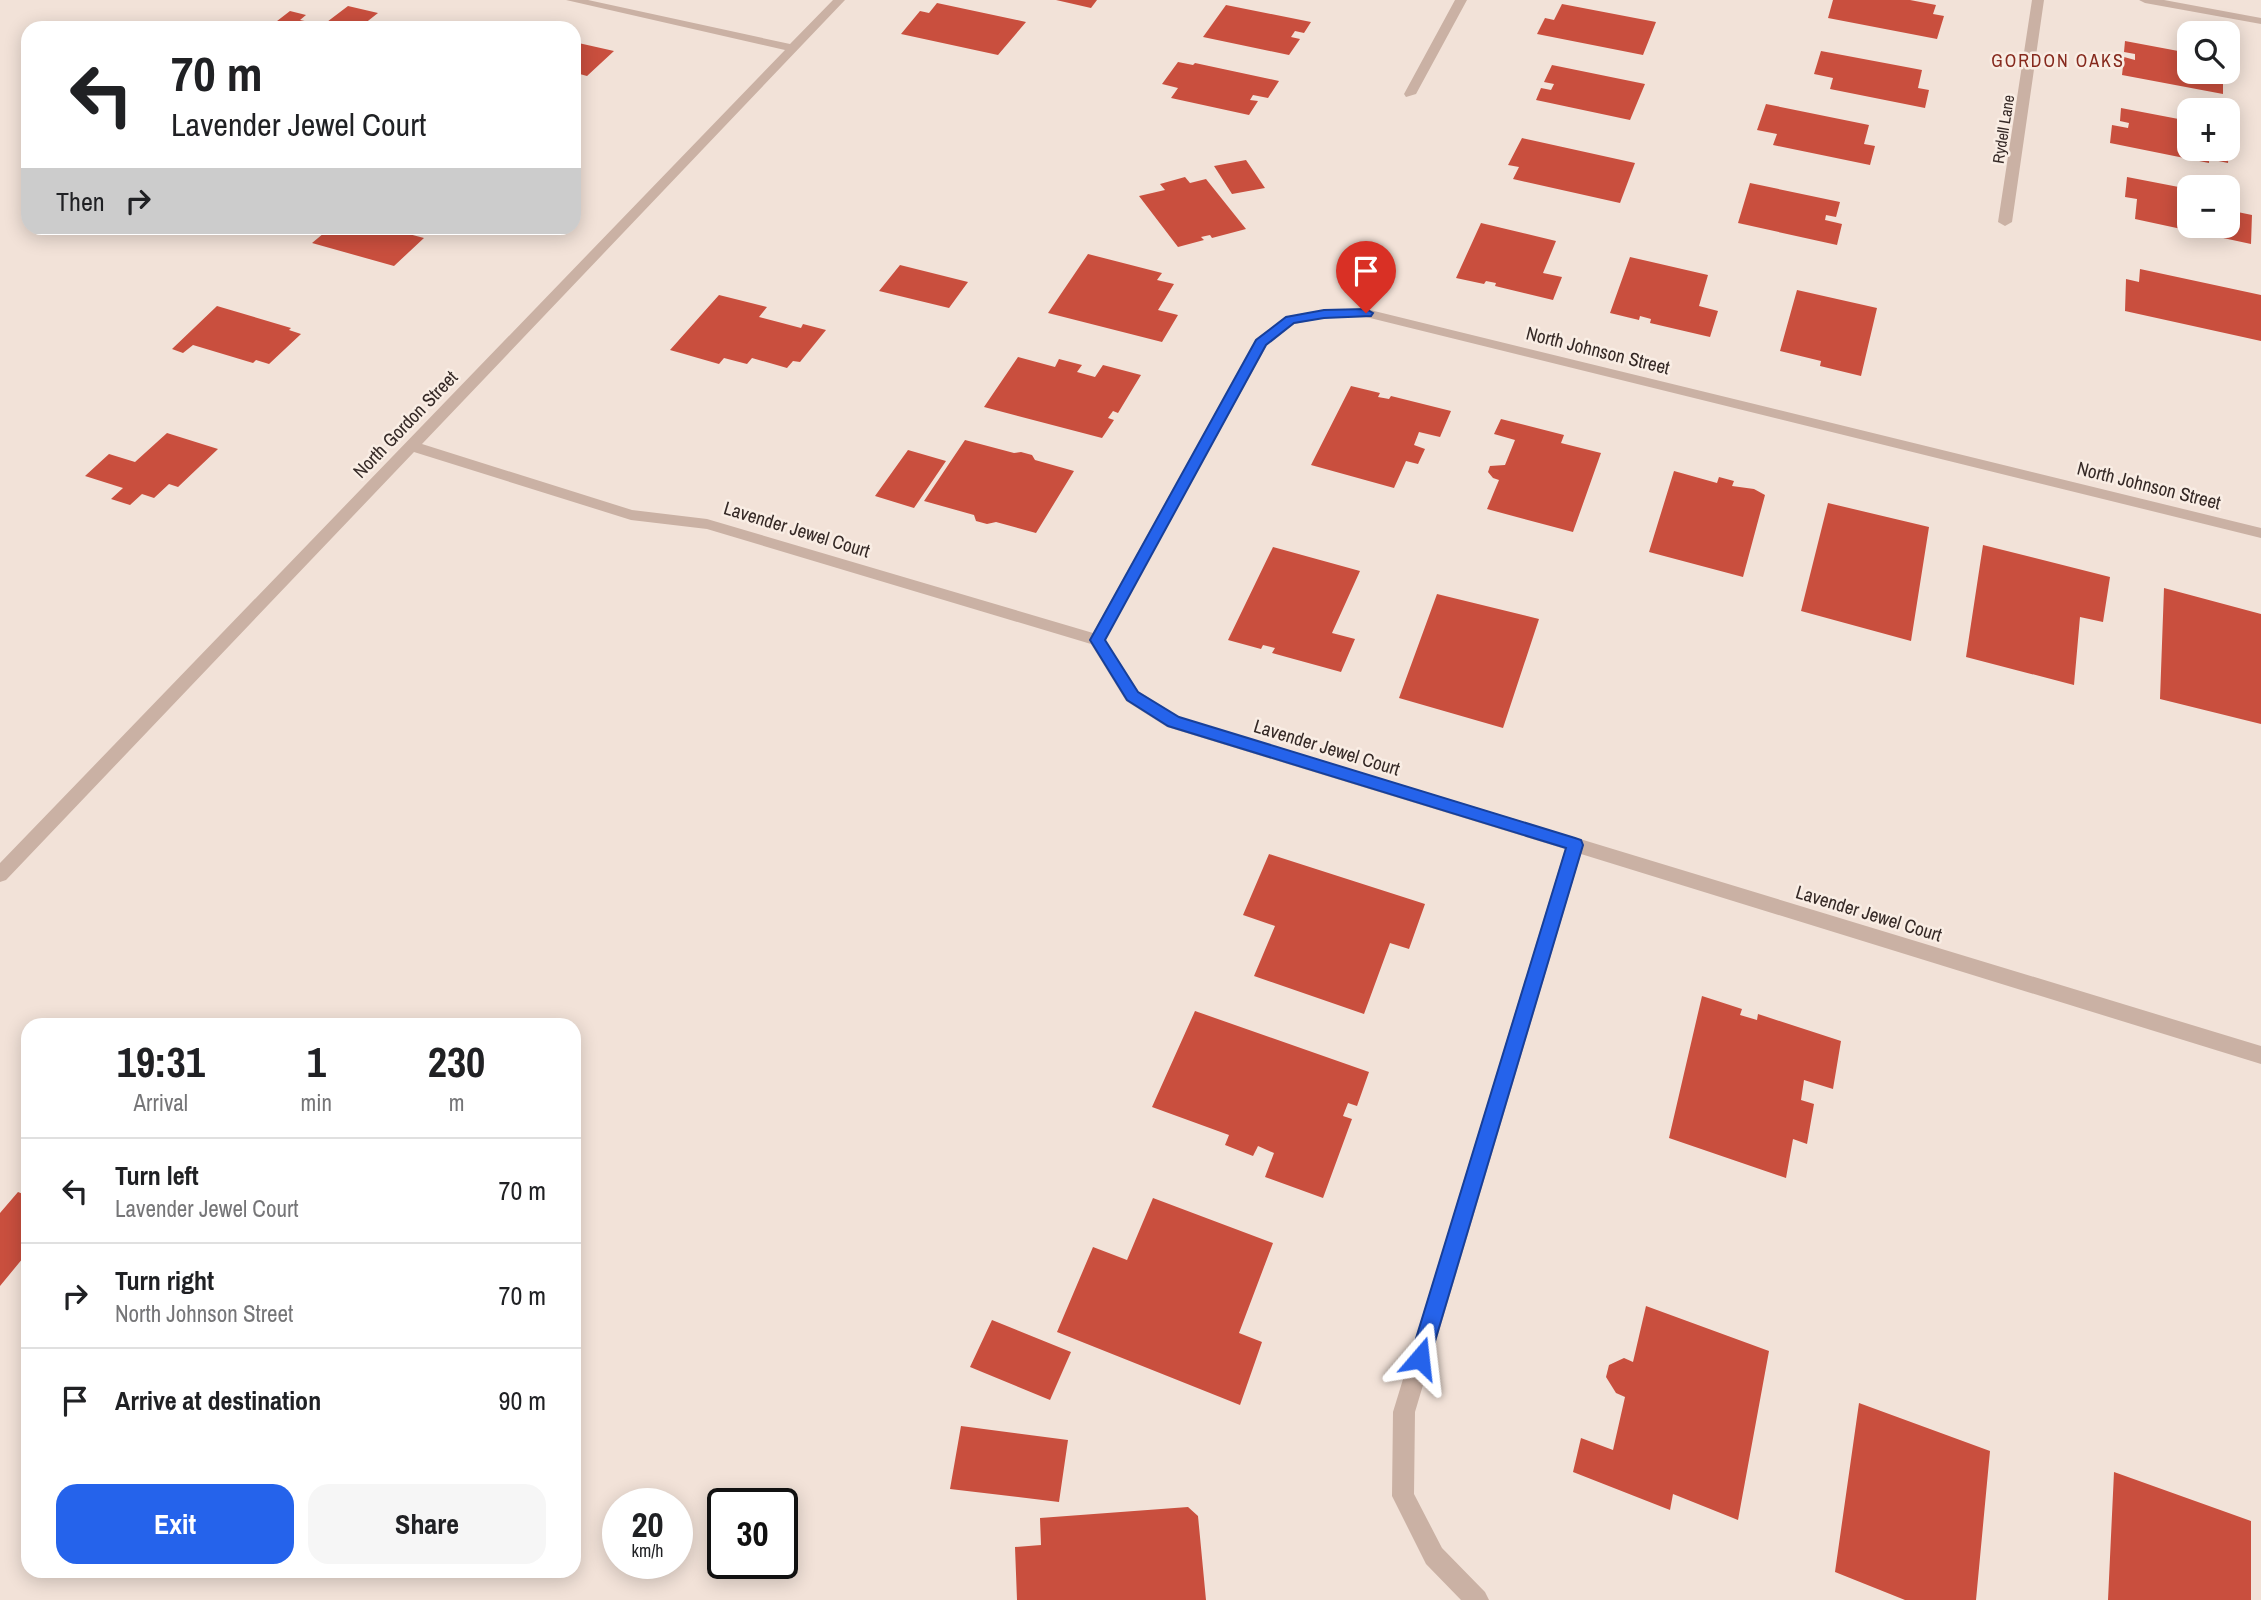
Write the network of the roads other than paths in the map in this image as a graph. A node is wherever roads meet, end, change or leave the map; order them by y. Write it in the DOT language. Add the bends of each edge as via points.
graph roads {
  1 [pos="572,0"];
  2 [pos="839,0"];
  3 [pos="1461,0"];
  4 [pos="2038,0"];
  5 [pos="2145,0"];
  6 [pos="2261,21"];
  7 [pos="792,48"];
  8 [pos="1410,94"];
  9 [pos="2005,222"];
  10 [pos="410,446"];
  11 [pos="2261,533"];
  12 [pos="1097,640"];
  13 [pos="1575,845"];
  14 [pos="0,875"];
  15 [pos="2261,1055"];
  16 [pos="1476,1600"];
  1 -- 7 [label="street"];
  2 -- 7 [label="street, North Gordon Street"];
  3 -- 8 [label="street"];
  4 -- 9 [label="street, Rydell Lane"];
  5 -- 6 [label="street"];
  7 -- 10 [label="street, North Gordon Street"];
  10 -- 12 [label="street, Lavender Jewel Court" via="631,515 707,524"];
  10 -- 14 [label="street, North Gordon Street"];
  11 -- 12 [label="street, North Johnson Street" via="1366,313 1324,314 1290,320 1261,342"];
  12 -- 13 [label="street, Lavender Jewel Court" via="1132,696 1173,722"];
  13 -- 15 [label="street, Lavender Jewel Court"];
  13 -- 16 [label="street" via="1404,1412 1403,1496 1434,1556"];
}
